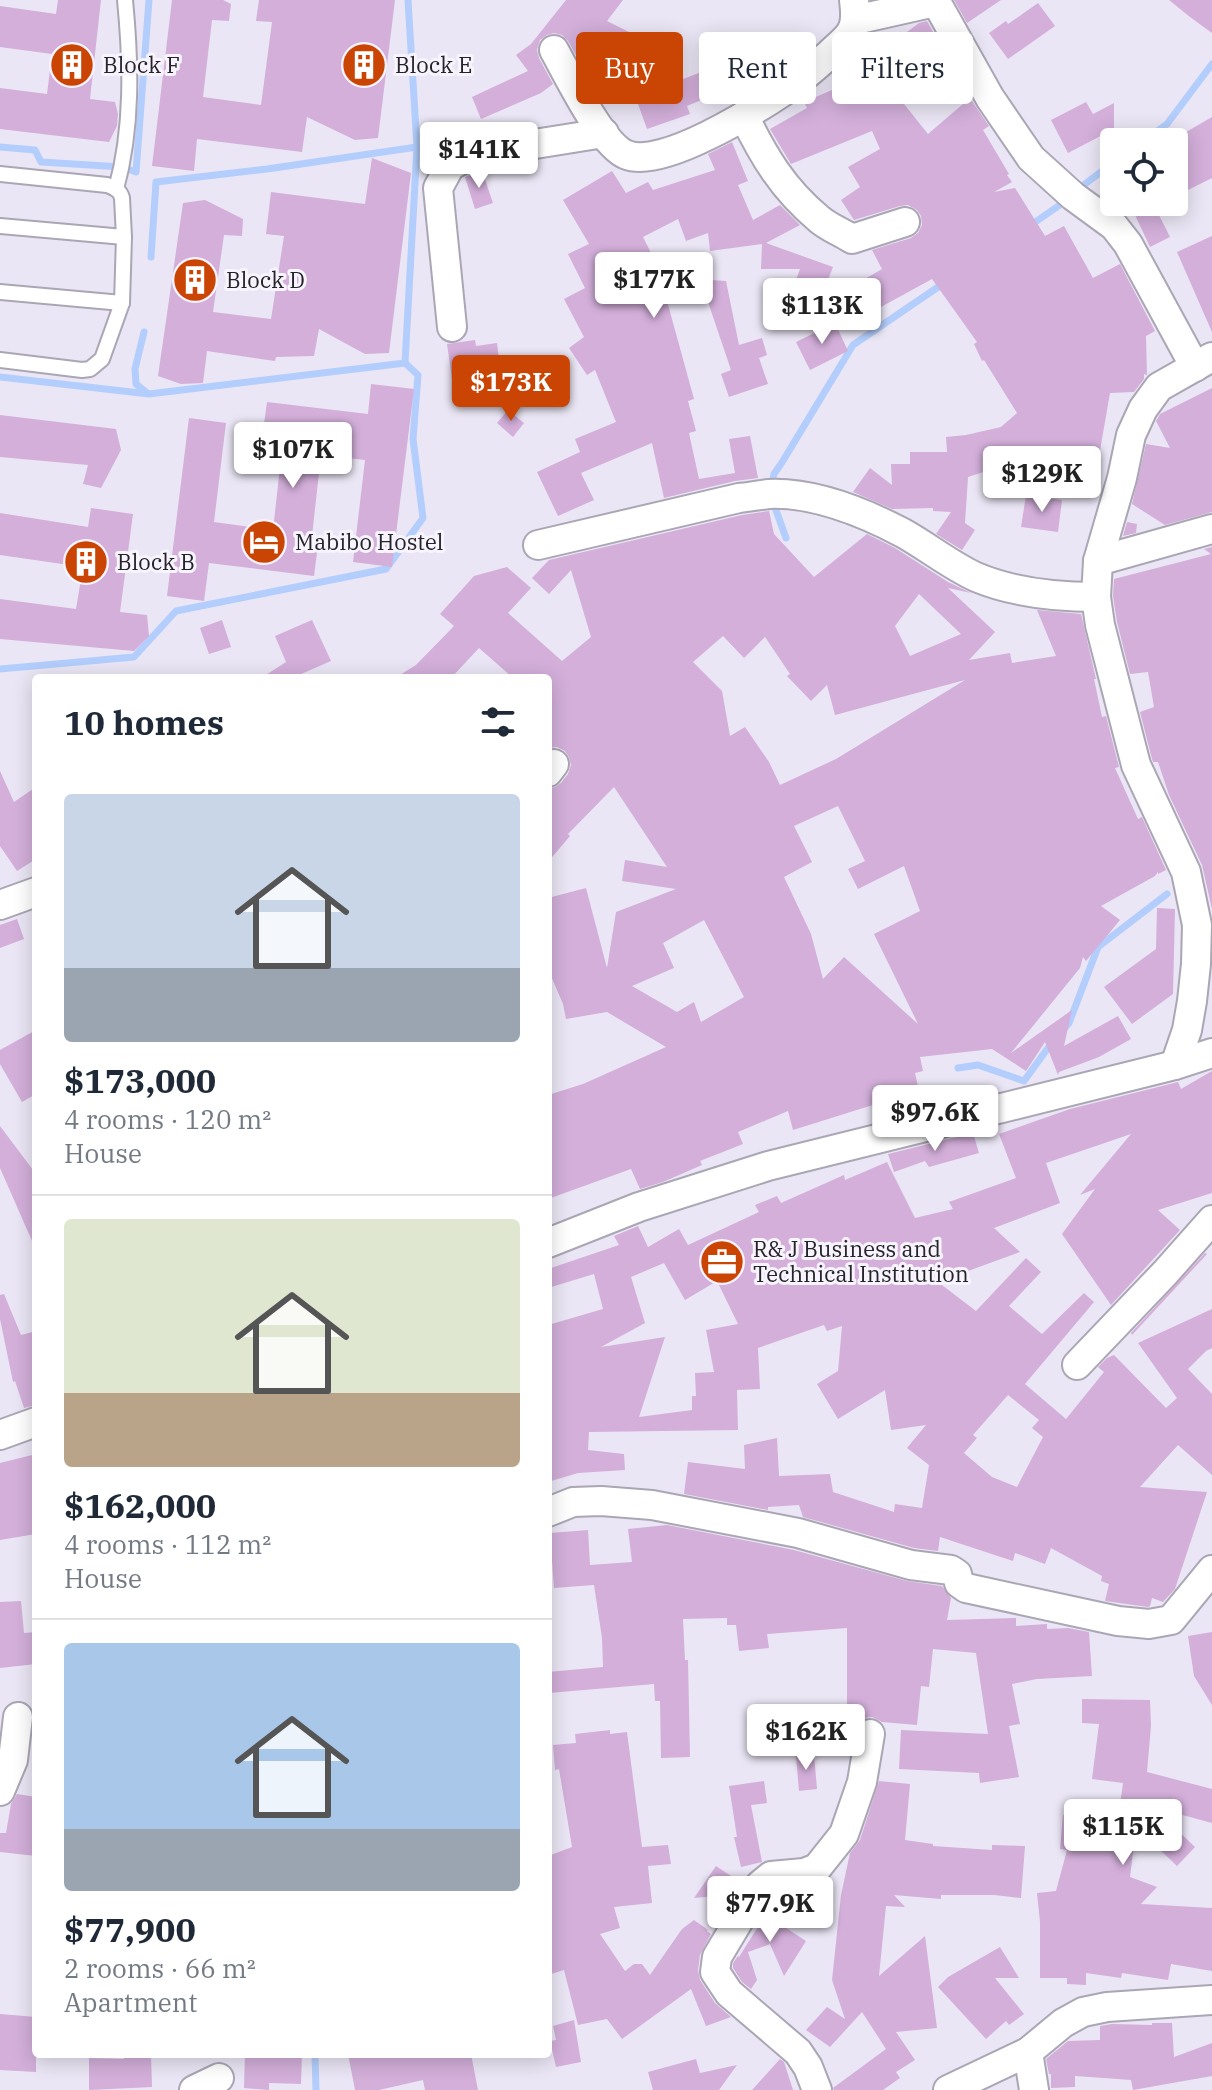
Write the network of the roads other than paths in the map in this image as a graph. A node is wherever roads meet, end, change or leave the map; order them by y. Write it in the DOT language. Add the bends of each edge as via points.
graph roads {
  1 [pos="125,0"];
  2 [pos="935,1"];
  3 [pos="855,10"];
  4 [pos="554,50"];
  5 [pos="744,116"];
  6 [pos="604,133"];
  7 [pos="0,174"];
  8 [pos="116,189"];
  9 [pos="905,222"];
  10 [pos="0,226"];
  11 [pos="124,237"];
  12 [pos="0,292"];
  13 [pos="122,303"];
  14 [pos="452,327"];
  15 [pos="0,360"];
  16 [pos="1204,362"];
  17 [pos="1212,529"];
  18 [pos="538,545"];
  19 [pos="1098,561"];
  20 [pos="1096,597"];
  21 [pos="32,893"];
  22 [pos="0,905"];
  23 [pos="1212,1053"];
  24 [pos="1175,1065"];
  25 [pos="1212,1220"];
  26 [pos="552,1241"];
  27 [pos="1077,1365"];
  28 [pos="32,1423"];
  29 [pos="0,1435"];
  30 [pos="552,1510"];
  31 [pos="1212,1570"];
  32 [pos="18,1717"];
  33 [pos="870,1734"];
  34 [pos="0,1791"];
  35 [pos="1212,2000"];
  36 [pos="1028,2052"];
  37 [pos="817,2090"];
  38 [pos="948,2090"];
  39 [pos="1034,2090"];
  1 -- 8 [label="lane" via="130,76"];
  2 -- 3 [label="street"];
  2 -- 16 [label="street" via="1031,158 1114,226"];
  3 -- 5 [label="street" via="851,33 820,63"];
  4 -- 6 [label="street"];
  5 -- 6 [label="street" via="697,141 643,157 616,149"];
  5 -- 9 [label="street" via="775,174 820,220 852,239"];
  6 -- 14 [label="street" via="472,154 450,166 438,188"];
  7 -- 8 [label="lane"];
  8 -- 11 [label="lane" via="122,198"];
  10 -- 11 [label="lane"];
  11 -- 13 [label="lane"];
  12 -- 13 [label="lane"];
  13 -- 15 [label="lane" via="106,352 90,369"];
  16 -- 19 [label="street" via="1159,387 1143,409 1131,435"];
  17 -- 19 [label="street"];
  18 -- 20 [label="street" via="739,498 795,496 860,513 980,578 1042,595"];
  19 -- 20 [label="street"];
  20 -- 24 [label="street" via="1136,765 1186,872 1197,925 1190,1015"];
  21 -- 22 [label="street"];
  23 -- 24 [label="street"];
  24 -- 26 [label="street" via="768,1166"];
  25 -- 27 [label="street"];
  28 -- 29 [label="street"];
  30 -- 31 [label="street" via="573,1502 652,1505 951,1570 966,1588 1149,1624 1171,1620"];
  32 -- 34 [label="street" via="13,1760"];
  33 -- 37 [label="street" via="862,1782 844,1834 817,1868 771,1876 760,1885 717,1957 715,1972 729,1993 798,2052"];
  35 -- 36 [label="street" via="1083,2012"];
  36 -- 38 [label="street"];
  36 -- 39 [label="street"];
}
